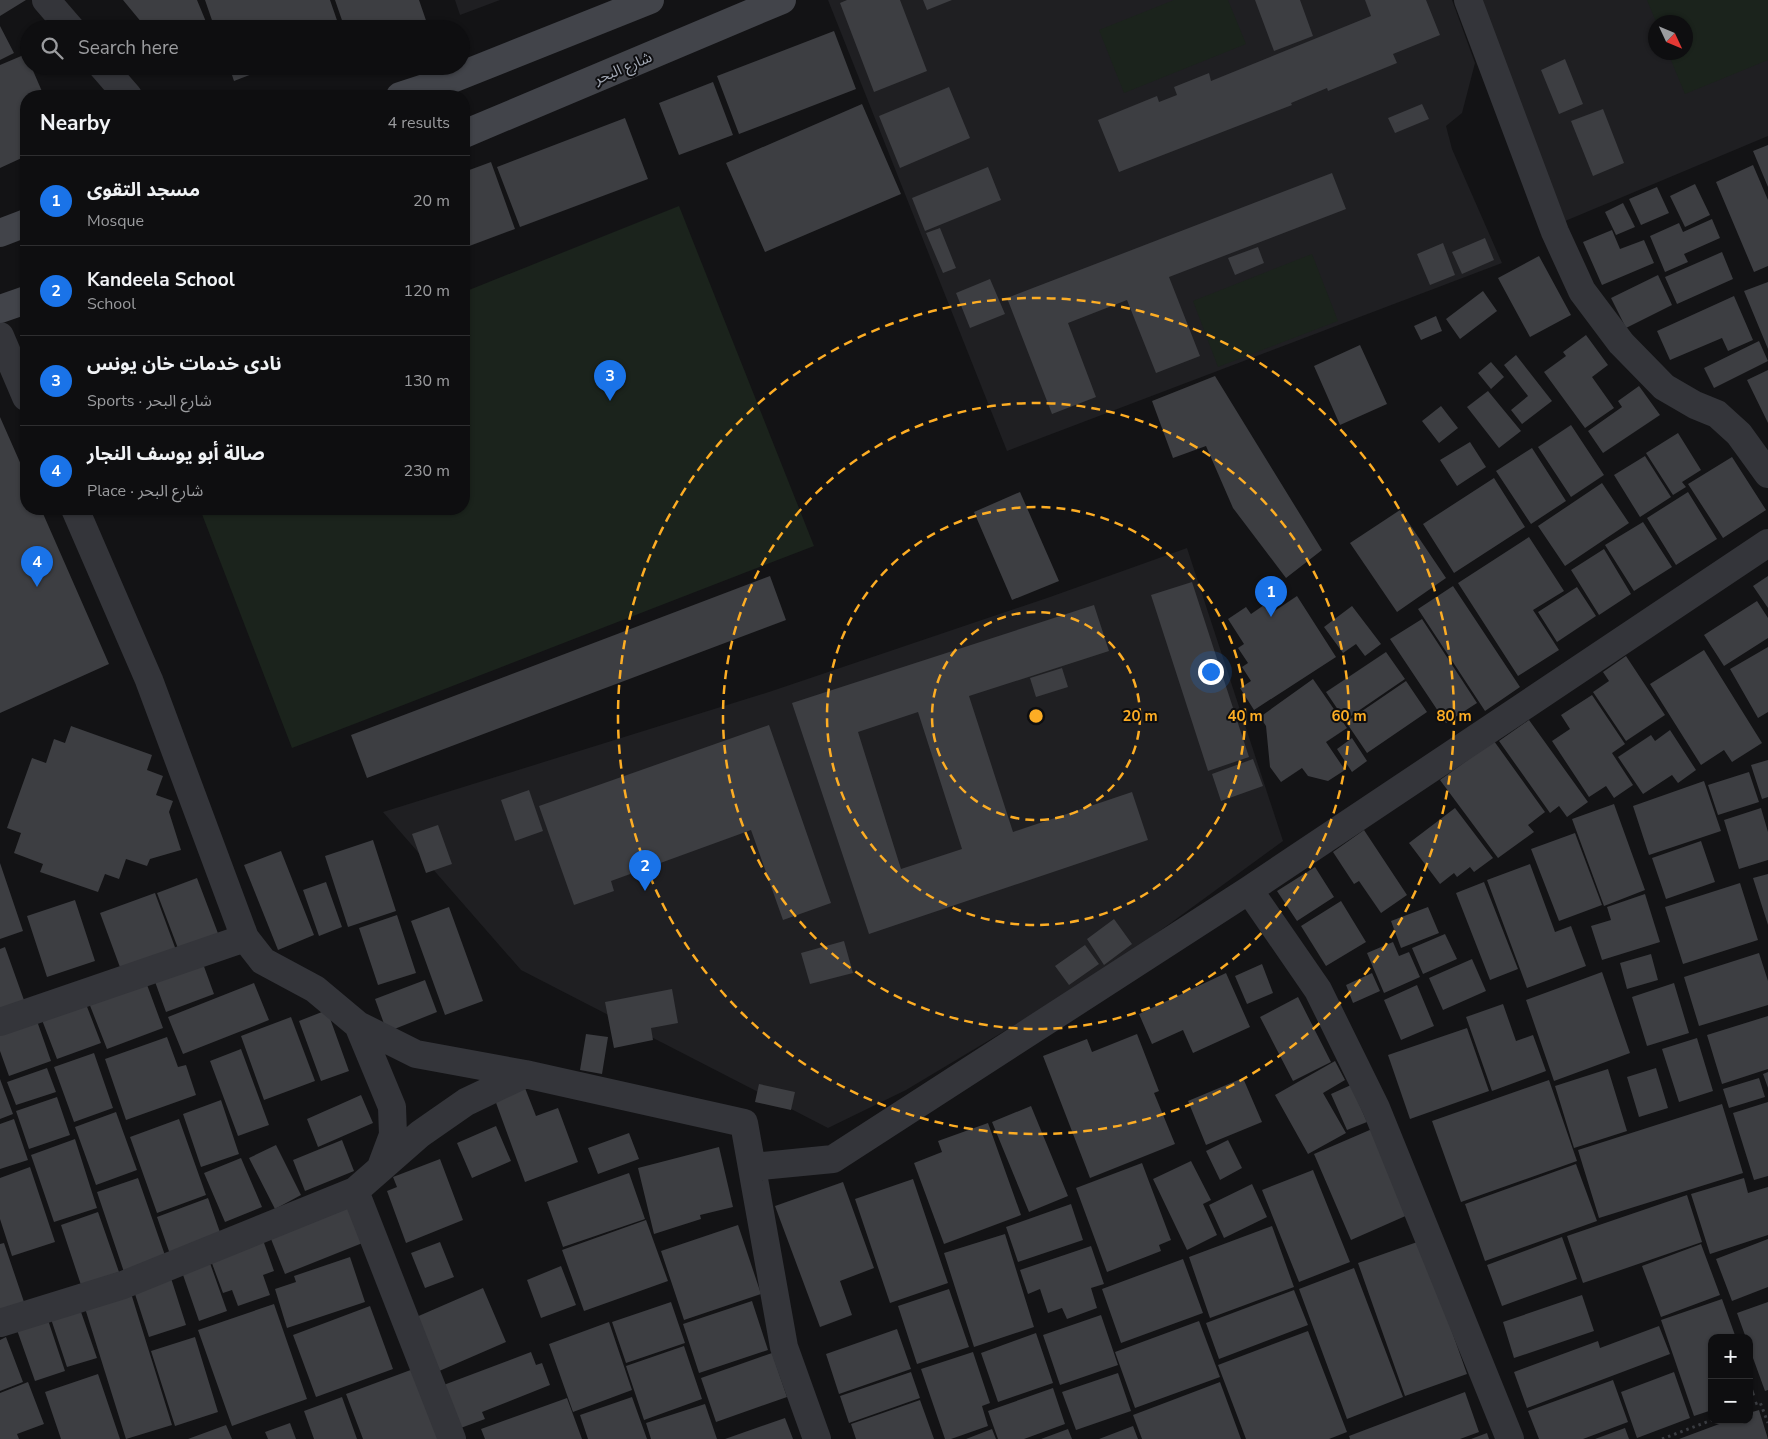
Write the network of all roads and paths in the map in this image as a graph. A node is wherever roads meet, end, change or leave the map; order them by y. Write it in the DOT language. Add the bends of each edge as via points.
graph roads {
  1 [pos="46,0"];
  2 [pos="650,0"];
  3 [pos="782,0"];
  4 [pos="1468,0"];
  5 [pos="63,20"];
  6 [pos="470,72"];
  7 [pos="110,75"];
  8 [pos="462,75"];
  9 [pos="123,90"];
  10 [pos="418,90"];
  11 [pos="470,131"];
  12 [pos="20,225"];
  13 [pos="0,233"];
  14 [pos="20,302"];
  15 [pos="0,309"];
  16 [pos="0,336"];
  17 [pos="20,383"];
  18 [pos="1768,474"];
  19 [pos="78,515"];
  20 [pos="1768,543"];
  21 [pos="1249,890"];
  22 [pos="245,938"];
  23 [pos="0,1022"];
  24 [pos="358,1026"];
  25 [pos="525,1074"];
  26 [pos="752,1167"];
  27 [pos="381,1169"];
  28 [pos="355,1192"];
  29 [pos="0,1323"];
  30 [pos="1753,1405"];
  31 [pos="1708,1422"];
  32 [pos="1768,1423"];
  33 [pos="452,1439"];
  34 [pos="817,1439"];
  35 [pos="1510,1439"];
  36 [pos="1662,1439"];
  1 -- 5 [label="street"];
  2 -- 6 [label="main road"];
  3 -- 11 [label="main road, شارع البحر"];
  4 -- 18 [label="street" via="1555,232 1582,291 1620,343 1664,387 1717,414 1739,434"];
  7 -- 9 [label="street"];
  8 -- 10 [label="main road"];
  12 -- 13 [label="main road"];
  14 -- 15 [label="main road"];
  16 -- 17 [label="street"];
  19 -- 22 [label="street" via="149,680"];
  20 -- 21 [label="street"];
  21 -- 26 [label="street" via="833,1160"];
  21 -- 35 [label="street" via="1318,990 1376,1108"];
  22 -- 23 [label="street"];
  22 -- 24 [label="street" via="263,961 315,989"];
  24 -- 25 [label="street" via="416,1054"];
  24 -- 27 [label="street" via="392,1107 393,1135"];
  25 -- 26 [label="street" via="744,1123"];
  25 -- 27 [label="street" via="466,1102 420,1134"];
  26 -- 34 [label="street" via="784,1347"];
  27 -- 28 [label="street"];
  28 -- 29 [label="street" via="124,1286"];
  28 -- 33 [label="street"];
  30 -- 32 [label="path" via="1760,1402"];
  31 -- 36 [label="path"];
}
